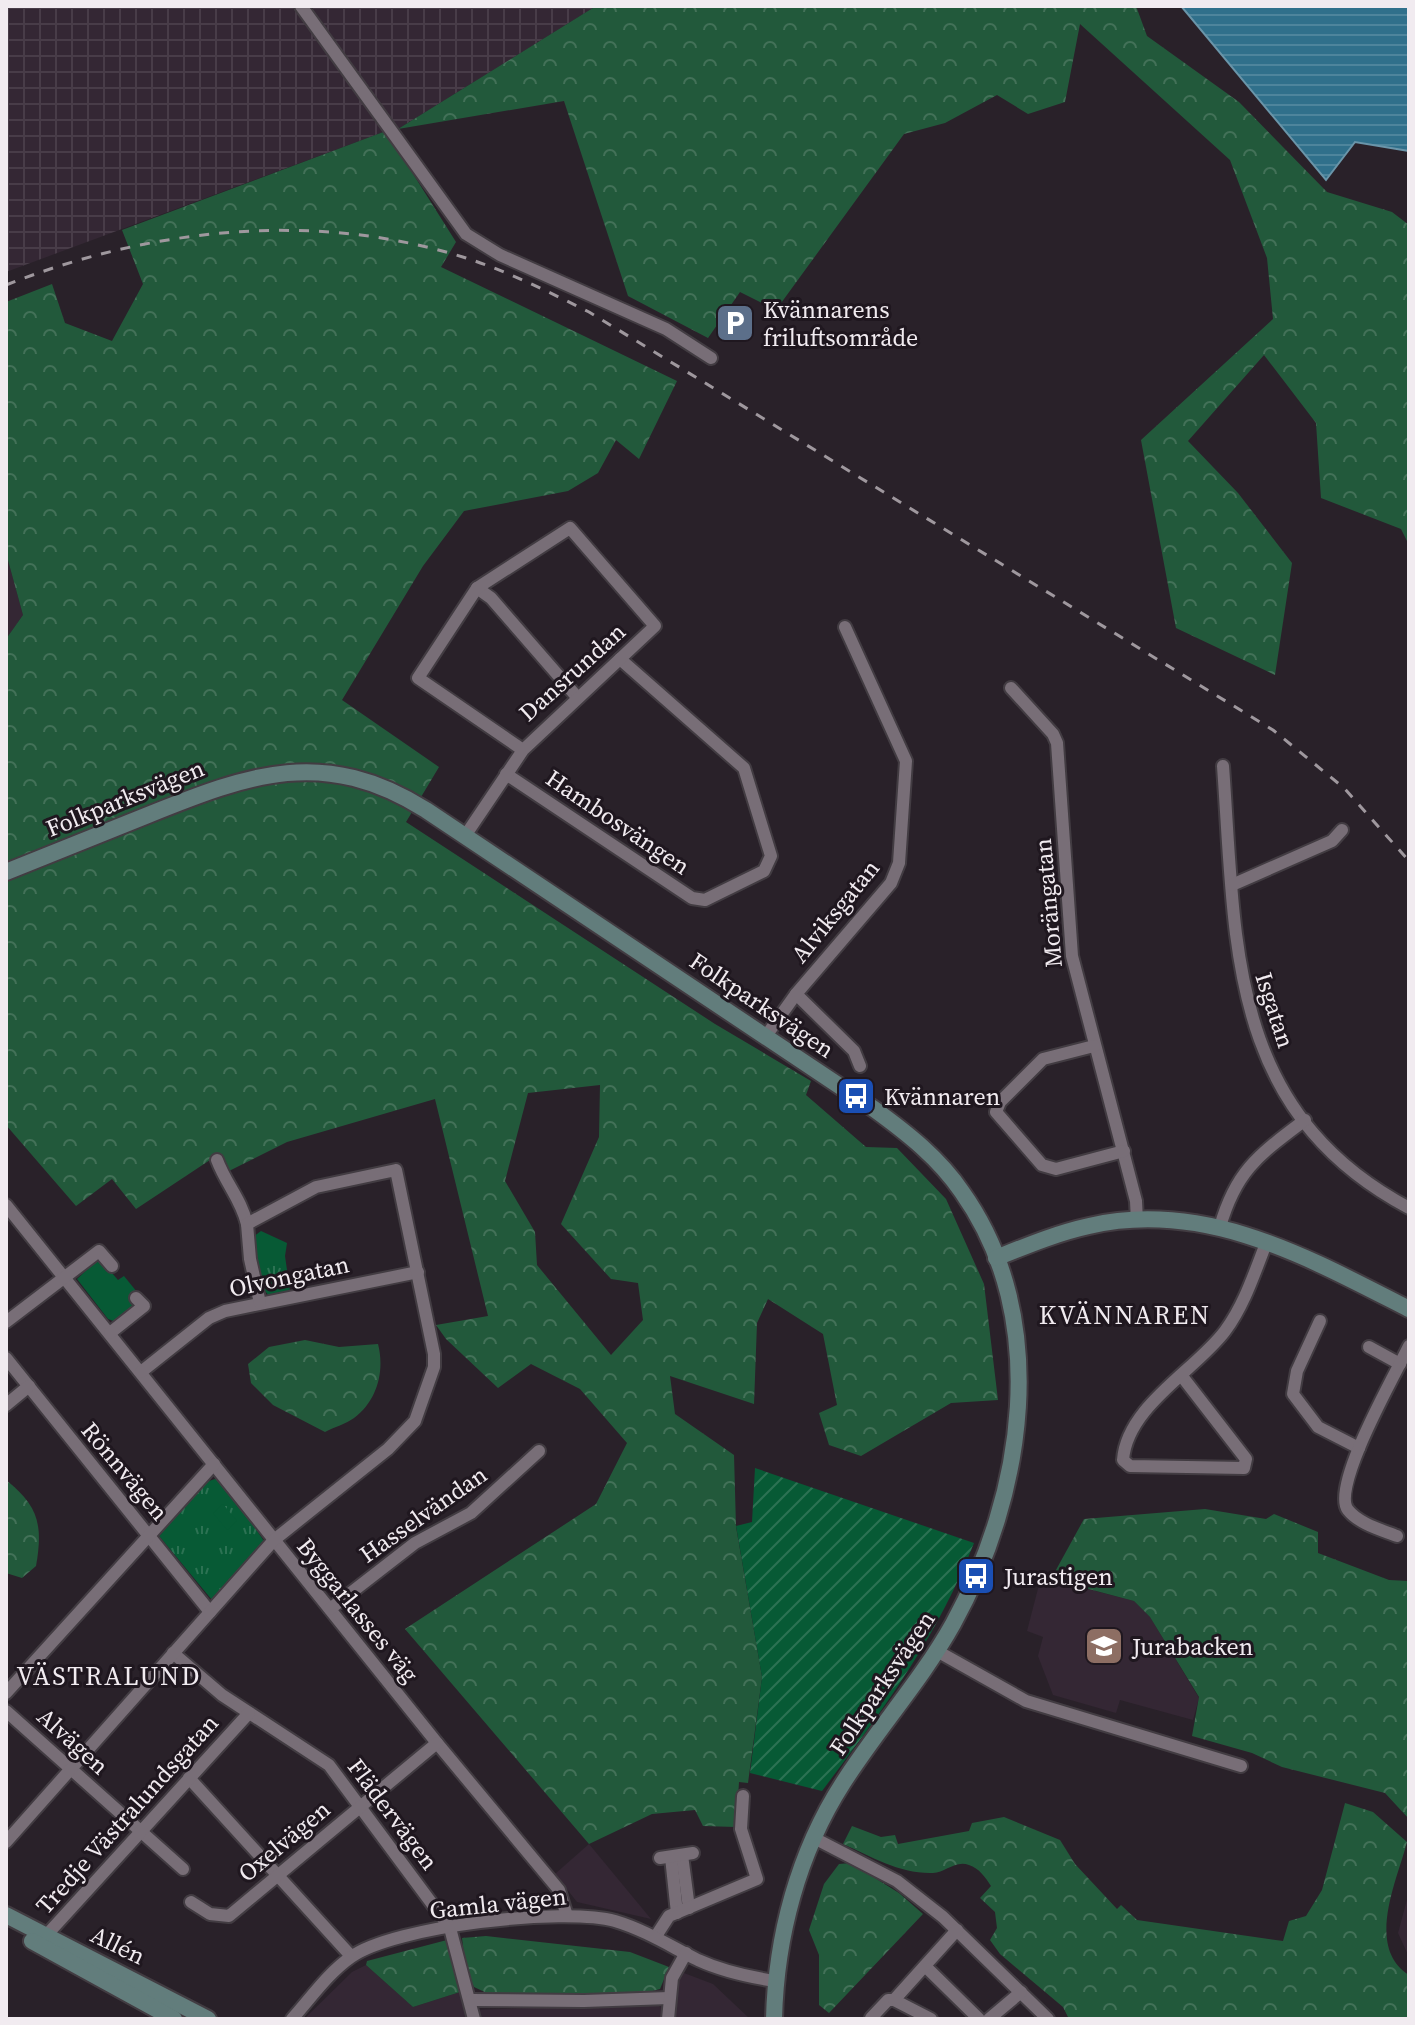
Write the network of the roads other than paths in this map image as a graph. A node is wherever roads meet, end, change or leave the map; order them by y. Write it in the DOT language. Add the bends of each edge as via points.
graph roads {
  1 [pos="301,6"];
  2 [pos="711,358"];
  3 [pos="477,588"];
  4 [pos="845,627"];
  5 [pos="620,659"];
  6 [pos="1011,688"];
  7 [pos="577,697"];
  8 [pos="523,750"];
  9 [pos="1223,766"];
  10 [pos="506,774"];
  11 [pos="1342,830"];
  12 [pos="465,836"];
  13 [pos="6,872"];
  14 [pos="1232,885"];
  15 [pos="796,994"];
  16 [pos="766,1036"];
  17 [pos="1094,1046"];
  18 [pos="860,1066"];
  19 [pos="1305,1120"];
  20 [pos="1124,1151"];
  21 [pos="217,1160"];
  22 [pos="6,1205"];
  23 [pos="1409,1208"];
  24 [pos="1137,1221"];
  25 [pos="247,1224"];
  26 [pos="1220,1227"];
  27 [pos="1267,1241"];
  28 [pos="996,1258"];
  29 [pos="112,1266"];
  30 [pos="418,1272"];
  31 [pos="65,1276"];
  32 [pos="136,1298"];
  33 [pos="260,1303"];
  34 [pos="1409,1309"];
  35 [pos="1320,1321"];
  36 [pos="6,1322"];
  37 [pos="110,1333"];
  38 [pos="1409,1346"];
  39 [pos="1369,1347"];
  40 [pos="6,1358"];
  41 [pos="1400,1364"];
  42 [pos="141,1372"];
  43 [pos="1181,1375"];
  44 [pos="29,1386"];
  45 [pos="6,1405"];
  46 [pos="1359,1448"];
  47 [pos="539,1451"];
  48 [pos="214,1464"];
  49 [pos="149,1534"];
  50 [pos="1397,1536"];
  51 [pos="274,1540"];
  52 [pos="330,1609"];
  53 [pos="210,1612"];
  54 [pos="937,1651"];
  55 [pos="173,1653"];
  56 [pos="6,1693"];
  57 [pos="6,1711"];
  58 [pos="249,1713"];
  59 [pos="437,1743"];
  60 [pos="1241,1766"];
  61 [pos="72,1769"];
  62 [pos="189,1778"];
  63 [pos="743,1796"];
  64 [pos="361,1806"];
  65 [pos="140,1829"];
  66 [pos="814,1838"];
  67 [pos="6,1842"];
  68 [pos="677,1856"];
  69 [pos="183,1869"];
  70 [pos="275,1876"];
  71 [pos="191,1902"];
  72 [pos="683,1910"];
  73 [pos="6,1915"];
  74 [pos="567,1916"];
  75 [pos="6,1927"];
  76 [pos="450,1928"];
  77 [pos="957,1930"];
  78 [pos="656,1936"];
  79 [pos="42,1940"];
  80 [pos="686,1953"];
  81 [pos="351,1956"];
  82 [pos="925,1966"];
  83 [pos="775,1981"];
  84 [pos="1021,1992"];
  85 [pos="669,1998"];
  86 [pos="471,2000"];
  87 [pos="894,2000"];
  88 [pos="182,2003"];
  89 [pos="871,2018"];
  90 [pos="173,2019"];
  91 [pos="208,2019"];
  92 [pos="292,2019"];
  93 [pos="474,2019"];
  94 [pos="668,2019"];
  95 [pos="774,2019"];
  96 [pos="931,2019"];
  97 [pos="979,2019"];
  98 [pos="989,2019"];
  99 [pos="1048,2019"];
  1 -- 2 [label="street" via="466,234 491,251 666,329"];
  3 -- 5 [label="street, Dansrundan" via="570,528 655,626"];
  3 -- 7 [label="street"];
  3 -- 8 [label="street, Dansrundan" via="418,678"];
  4 -- 15 [label="street, Alviksgatan" via="906,761 899,863 891,883"];
  5 -- 7 [label="street, Dansrundan"];
  5 -- 10 [label="street, Hambosvängen" via="744,768 771,856 764,871 705,900 692,898"];
  6 -- 17 [label="street, Morängatan" via="1057,743 1072,956"];
  7 -- 8 [label="street, Dansrundan"];
  8 -- 10 [label="street, Dansrundan"];
  9 -- 14 [label="street, Isgatan"];
  10 -- 12 [label="street, Dansrundan"];
  11 -- 14 [label="street" via="1332,841"];
  12 -- 13 [label="main road, Folkparksvägen" via="381,786 321,773 271,773 207,791"];
  12 -- 16 [label="main road, Folkparksvägen"];
  14 -- 19 [label="street, Isgatan" via="1239,969 1255,1033 1283,1091"];
  15 -- 16 [label="street, Alviksgatan"];
  15 -- 18 [label="street, Alviksgatan" via="854,1051"];
  16 -- 28 [label="main road, Folkparksvägen" via="922,1146 967,1198"];
  17 -- 20 [label="street, Morängatan"];
  17 -- 20 [label="street" via="1043,1059 996,1112 1042,1165 1056,1169"];
  19 -- 23 [label="street, Isgatan" via="1347,1166"];
  19 -- 26 [label="street" via="1249,1164 1231,1192"];
  20 -- 24 [label="street, Morängatan"];
  21 -- 25 [label="street" via="226,1182 236,1190"];
  22 -- 31 [label="street, Byggarlasses väg"];
  24 -- 26 [label="main road"];
  24 -- 28 [label="main road" via="1091,1225"];
  25 -- 30 [label="street" via="316,1187 396,1170"];
  25 -- 33 [label="street"];
  26 -- 27 [label="main road"];
  27 -- 34 [label="main road"];
  27 -- 43 [label="street" via="1235,1316 1213,1346"];
  28 -- 54 [label="main road, Folkparksvägen" via="1015,1323 1021,1383 1016,1428 988,1543"];
  29 -- 31 [label="street" via="99,1251"];
  30 -- 33 [label="street, Olvongatan"];
  30 -- 51 [label="street" via="434,1367 415,1421"];
  31 -- 36 [label="street"];
  31 -- 37 [label="street, Byggarlasses väg"];
  32 -- 37 [label="street" via="144,1306"];
  33 -- 42 [label="street, Olvongatan" via="209,1318"];
  35 -- 46 [label="street" via="1297,1371 1293,1394 1318,1427"];
  37 -- 42 [label="street, Byggarlasses väg"];
  38 -- 41 [label="street"];
  39 -- 41 [label="street"];
  40 -- 44 [label="street, Rönnvägen"];
  41 -- 46 [label="street"];
  42 -- 48 [label="street, Byggarlasses väg"];
  43 -- 43 [label="street" via="1138,1424 1123,1460 1141,1467 1244,1468 1246,1459"];
  44 -- 45 [label="street"];
  44 -- 49 [label="street, Rönnvägen"];
  46 -- 50 [label="street" via="1348,1475 1346,1508"];
  47 -- 52 [label="street, Hasselvändan" via="471,1513 415,1543"];
  48 -- 49 [label="street"];
  48 -- 51 [label="street, Byggarlasses väg"];
  49 -- 53 [label="street, Rönnvägen"];
  49 -- 56 [label="street"];
  51 -- 52 [label="street, Byggarlasses väg"];
  51 -- 53 [label="street"];
  52 -- 59 [label="street, Byggarlasses väg"];
  53 -- 55 [label="street"];
  54 -- 60 [label="street" via="1026,1701"];
  54 -- 66 [label="main road, Folkparksvägen" via="842,1783"];
  55 -- 58 [label="street, Flädervägen"];
  55 -- 61 [label="street"];
  57 -- 61 [label="street, Alvägen"];
  58 -- 62 [label="street, Tredje Västralundsgatan"];
  58 -- 64 [label="street, Flädervägen" via="329,1765"];
  59 -- 64 [label="street, Oxelvägen"];
  59 -- 74 [label="street, Byggarlasses väg" via="559,1890"];
  61 -- 65 [label="street, Alvägen"];
  61 -- 67 [label="street"];
  62 -- 65 [label="street, Tredje Västralundsgatan"];
  62 -- 70 [label="street"];
  63 -- 72 [label="street" via="741,1829 757,1879"];
  64 -- 70 [label="street, Oxelvägen"];
  64 -- 76 [label="street, Flädervägen"];
  65 -- 69 [label="street, Alvägen"];
  65 -- 79 [label="street, Tredje Västralundsgatan"];
  66 -- 77 [label="street" via="897,1881"];
  66 -- 83 [label="main road, Folkparksvägen" via="786,1921"];
  68 -- 72 [label="street"];
  70 -- 71 [label="street, Oxelvägen" via="229,1916 210,1914"];
  70 -- 81 [label="street"];
  72 -- 78 [label="street" via="669,1916"];
  73 -- 79 [label="main road, Allén"];
  74 -- 76 [label="street, Gamla vägen"];
  74 -- 78 [label="street, Gamla vägen" via="613,1921"];
  75 -- 79 [label="main road, Allén"];
  76 -- 81 [label="street, Gamla vägen"];
  76 -- 86 [label="street, Flädervägen"];
  77 -- 82 [label="street"];
  77 -- 84 [label="street"];
  78 -- 80 [label="street, Gamla vägen"];
  79 -- 88 [label="main road, Allén"];
  79 -- 90 [label="main road, Allén"];
  80 -- 83 [label="street, Gamla vägen" via="734,1973"];
  80 -- 85 [label="street" via="672,1978"];
  81 -- 92 [label="street, Gamla vägen"];
  82 -- 87 [label="street"];
  82 -- 97 [label="street"];
  83 -- 95 [label="main road, Folkparksvägen"];
  84 -- 98 [label="street"];
  84 -- 99 [label="street"];
  85 -- 86 [label="street"];
  85 -- 94 [label="street"];
  86 -- 93 [label="street, Flädervägen"];
  87 -- 89 [label="street"];
  87 -- 96 [label="street"];
  88 -- 90 [label="street"];
  88 -- 91 [label="main road, Allén"];
}
